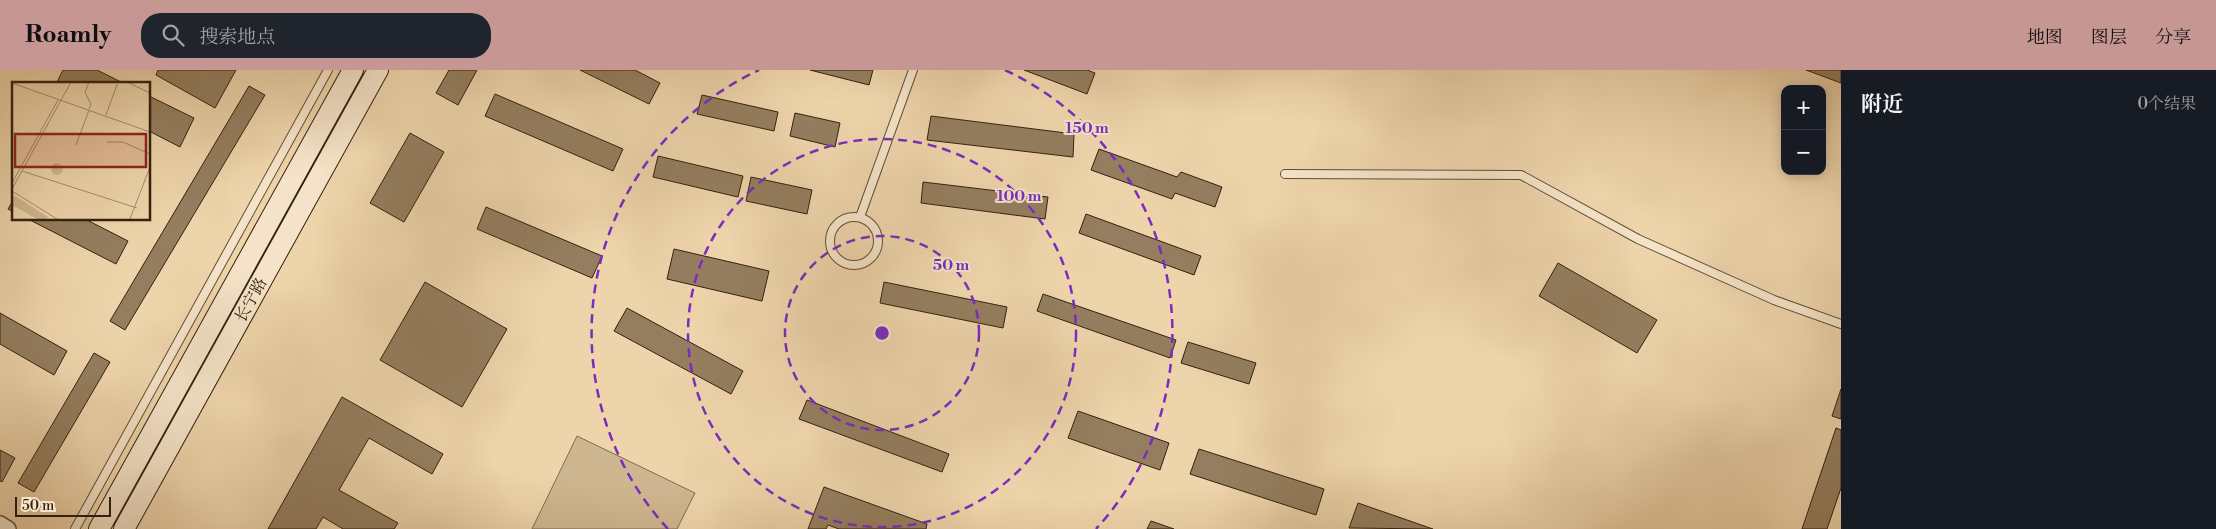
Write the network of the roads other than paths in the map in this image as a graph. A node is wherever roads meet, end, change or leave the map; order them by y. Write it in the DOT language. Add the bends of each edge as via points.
graph roads {
  1 [pos="328,70"];
  2 [pos="353,70"];
  3 [pos="378,70"];
  4 [pos="913,70"];
  5 [pos="1285,174"];
  6 [pos="860,217"];
  7 [pos="1841,324"];
  8 [pos="0,524"];
  9 [pos="8,529"];
  10 [pos="75,529"];
  11 [pos="99,529"];
  12 [pos="124,529"];
  1 -- 10 [label="lane"];
  2 -- 11 [label="main road, 长宁路"];
  3 -- 12 [label="main road, 长宁路"];
  4 -- 6 [label="lane"];
  5 -- 7 [label="lane" via="1521,175 1638,239 1774,300"];
  6 -- 6 [label="lane" via="841,220 830,235 833,254 848,266 867,263 879,247 876,228"];
  8 -- 9 [label="street"];
}
